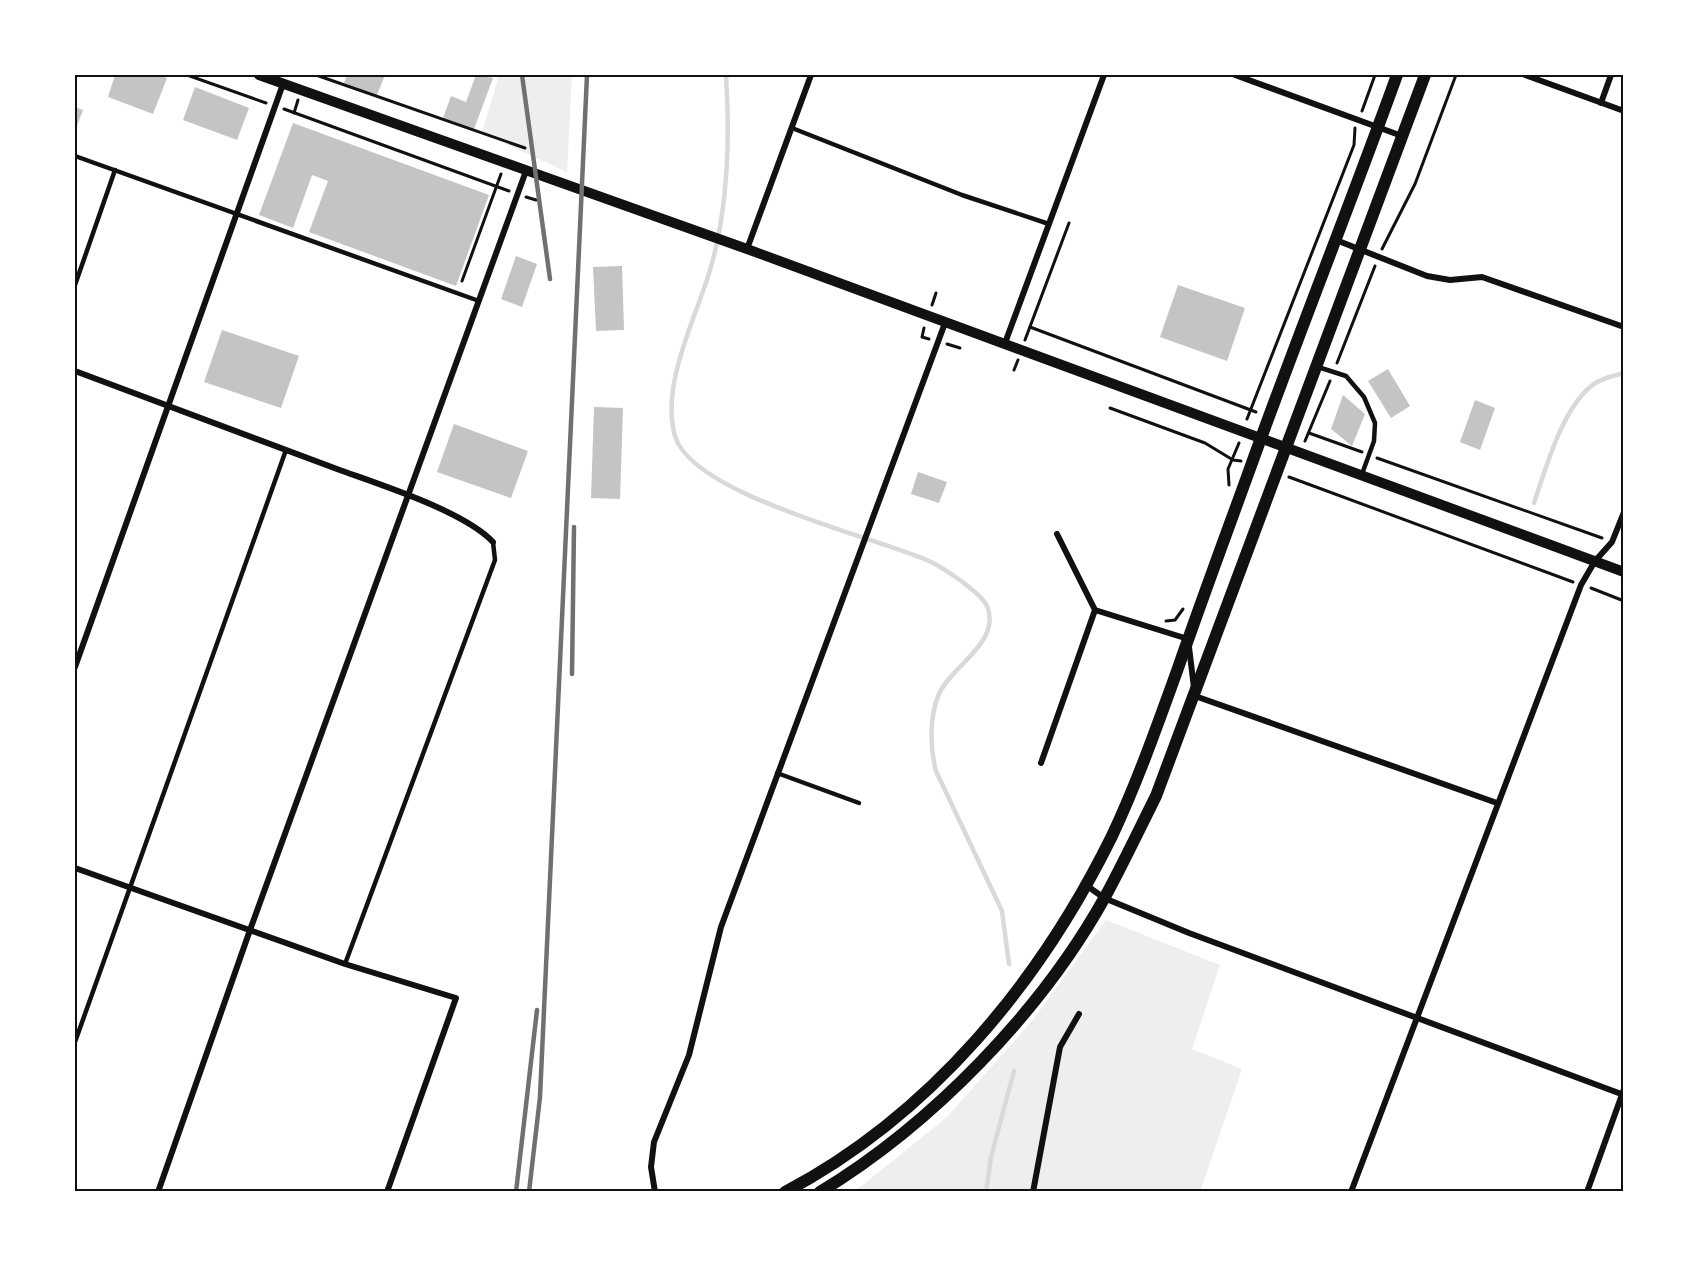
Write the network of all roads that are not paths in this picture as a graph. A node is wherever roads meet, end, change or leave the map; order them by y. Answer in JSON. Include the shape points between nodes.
{"nodes":[{"id":1,"x":259,"y":75,"type":"edge"},
{"id":2,"x":811,"y":75,"type":"edge"},
{"id":3,"x":1104,"y":75,"type":"edge"},
{"id":4,"x":1235,"y":75,"type":"edge"},
{"id":5,"x":1397,"y":75,"type":"edge"},
{"id":6,"x":1425,"y":75,"type":"edge"},
{"id":7,"x":1525,"y":75,"type":"edge"},
{"id":8,"x":1611,"y":75,"type":"edge"},
{"id":9,"x":1246,"y":77,"type":"edge"},
{"id":10,"x":1534,"y":77,"type":"edge"},
{"id":11,"x":285,"y":79,"type":"edge"},
{"id":12,"x":1600,"y":103,"type":"junction"},
{"id":13,"x":1624,"y":111,"type":"edge"},
{"id":14,"x":1378,"y":127,"type":"junction"},
{"id":15,"x":792,"y":128,"type":"junction"},
{"id":16,"x":1402,"y":136,"type":"junction"},
{"id":17,"x":75,"y":156,"type":"edge"},
{"id":18,"x":115,"y":170,"type":"junction"},
{"id":19,"x":526,"y":171,"type":"junction"},
{"id":20,"x":238,"y":214,"type":"junction"},
{"id":21,"x":1049,"y":224,"type":"junction"},
{"id":22,"x":1336,"y":240,"type":"junction"},
{"id":23,"x":743,"y":248,"type":"junction"},
{"id":24,"x":1359,"y":250,"type":"junction"},
{"id":25,"x":75,"y":285,"type":"edge"},
{"id":26,"x":479,"y":301,"type":"junction"},
{"id":27,"x":945,"y":323,"type":"junction"},
{"id":28,"x":1624,"y":327,"type":"edge"},
{"id":29,"x":1005,"y":343,"type":"junction"},
{"id":30,"x":1316,"y":366,"type":"junction"},
{"id":31,"x":75,"y":371,"type":"edge"},
{"id":32,"x":170,"y":406,"type":"junction"},
{"id":33,"x":1262,"y":438,"type":"junction"},
{"id":34,"x":1286,"y":447,"type":"junction"},
{"id":35,"x":286,"y":450,"type":"junction"},
{"id":36,"x":1362,"y":475,"type":"junction"},
{"id":37,"x":408,"y":495,"type":"junction"},
{"id":38,"x":1624,"y":512,"type":"edge"},
{"id":39,"x":1057,"y":534,"type":"dead end"},
{"id":40,"x":493,"y":542,"type":"joint"},
{"id":41,"x":1595,"y":561,"type":"junction"},
{"id":42,"x":1624,"y":572,"type":"edge"},
{"id":43,"x":1095,"y":610,"type":"junction"},
{"id":44,"x":1188,"y":639,"type":"junction"},
{"id":45,"x":75,"y":667,"type":"edge"},
{"id":46,"x":1195,"y":696,"type":"junction"},
{"id":47,"x":1041,"y":763,"type":"dead end"},
{"id":48,"x":777,"y":773,"type":"junction"},
{"id":49,"x":859,"y":803,"type":"dead end"},
{"id":50,"x":1497,"y":803,"type":"junction"},
{"id":51,"x":75,"y":868,"type":"edge"},
{"id":52,"x":1085,"y":884,"type":"junction"},
{"id":53,"x":130,"y":888,"type":"junction"},
{"id":54,"x":1104,"y":898,"type":"junction"},
{"id":55,"x":250,"y":930,"type":"junction"},
{"id":56,"x":345,"y":964,"type":"junction"},
{"id":57,"x":1079,"y":1014,"type":"dead end"},
{"id":58,"x":1416,"y":1019,"type":"junction"},
{"id":59,"x":75,"y":1042,"type":"edge"},
{"id":60,"x":1623,"y":1092,"type":"edge"},
{"id":61,"x":818,"y":1175,"type":"junction"},
{"id":62,"x":823,"y":1191,"type":"edge"},
{"id":63,"x":158,"y":1192,"type":"edge"},
{"id":64,"x":387,"y":1192,"type":"edge"},
{"id":65,"x":655,"y":1192,"type":"edge"},
{"id":66,"x":785,"y":1192,"type":"edge"},
{"id":67,"x":1033,"y":1192,"type":"edge"},
{"id":68,"x":1351,"y":1192,"type":"edge"},
{"id":69,"x":1587,"y":1192,"type":"edge"}],
"edges":[{"from":1,"to":11,"type":"street"},
{"from":2,"to":15,"type":"street"},
{"from":3,"to":21,"type":"street"},
{"from":4,"to":9,"type":"street"},
{"from":5,"to":14,"type":"main road"},
{"from":6,"to":16,"type":"main road"},
{"from":7,"to":10,"type":"street"},
{"from":8,"to":12,"type":"street"},
{"from":9,"to":14,"type":"street"},
{"from":10,"to":12,"type":"street"},
{"from":11,"to":19,"type":"street"},
{"from":11,"to":20,"type":"street"},
{"from":12,"to":13,"type":"street"},
{"from":14,"to":16,"type":"street"},
{"from":14,"to":22,"type":"main road"},
{"from":15,"to":21,"type":"lane","via":[[962,195]]},
{"from":15,"to":23,"type":"street"},
{"from":16,"to":24,"type":"main road"},
{"from":17,"to":18,"type":"lane"},
{"from":18,"to":20,"type":"lane"},
{"from":18,"to":25,"type":"lane"},
{"from":19,"to":23,"type":"street"},
{"from":19,"to":26,"type":"street"},
{"from":20,"to":26,"type":"lane"},
{"from":20,"to":32,"type":"street"},
{"from":21,"to":29,"type":"street"},
{"from":22,"to":24,"type":"street"},
{"from":22,"to":33,"type":"main road"},
{"from":23,"to":27,"type":"street"},
{"from":24,"to":28,"type":"street","via":[[1427,276],[1450,280],[1482,277]]},
{"from":24,"to":30,"type":"main road"},
{"from":26,"to":37,"type":"street"},
{"from":27,"to":29,"type":"street"},
{"from":27,"to":48,"type":"street"},
{"from":29,"to":33,"type":"street"},
{"from":30,"to":34,"type":"main road"},
{"from":30,"to":36,"type":"lane","via":[[1346,376],[1364,397],[1375,423],[1374,441]]},
{"from":31,"to":32,"type":"street"},
{"from":32,"to":35,"type":"street"},
{"from":32,"to":45,"type":"street"},
{"from":33,"to":34,"type":"street"},
{"from":33,"to":44,"type":"main road"},
{"from":34,"to":36,"type":"street"},
{"from":34,"to":46,"type":"main road"},
{"from":35,"to":37,"type":"street"},
{"from":35,"to":53,"type":"lane"},
{"from":36,"to":41,"type":"street"},
{"from":37,"to":40,"type":"street","via":[[484,532]]},
{"from":37,"to":55,"type":"street"},
{"from":38,"to":41,"type":"street","via":[[1612,542]]},
{"from":39,"to":43,"type":"street"},
{"from":40,"to":56,"type":"lane","via":[[495,560]]},
{"from":41,"to":42,"type":"street"},
{"from":41,"to":50,"type":"street","via":[[1581,585]]},
{"from":43,"to":44,"type":"street"},
{"from":43,"to":47,"type":"street"},
{"from":44,"to":46,"type":"street"},
{"from":44,"to":52,"type":"main road","via":[[1116,825]]},
{"from":46,"to":50,"type":"street"},
{"from":46,"to":54,"type":"main road","via":[[1156,796]]},
{"from":48,"to":49,"type":"lane"},
{"from":48,"to":65,"type":"street","via":[[718,938],[689,1055],[654,1142],[651,1167]]},
{"from":50,"to":58,"type":"street"},
{"from":51,"to":53,"type":"street"},
{"from":52,"to":54,"type":"street"},
{"from":52,"to":61,"type":"main road","via":[[1011,1001],[951,1068],[876,1135]]},
{"from":53,"to":55,"type":"street"},
{"from":53,"to":59,"type":"lane"},
{"from":54,"to":58,"type":"street"},
{"from":54,"to":62,"type":"main road","via":[[1068,954],[997,1047],[925,1115],[855,1171]]},
{"from":55,"to":56,"type":"street"},
{"from":55,"to":63,"type":"street"},
{"from":56,"to":64,"type":"street","via":[[456,998]]},
{"from":57,"to":67,"type":"street","via":[[1060,1047]]},
{"from":58,"to":60,"type":"street"},
{"from":58,"to":68,"type":"street"},
{"from":60,"to":69,"type":"street"},
{"from":61,"to":62,"type":"street"},
{"from":61,"to":66,"type":"main road"}]}
